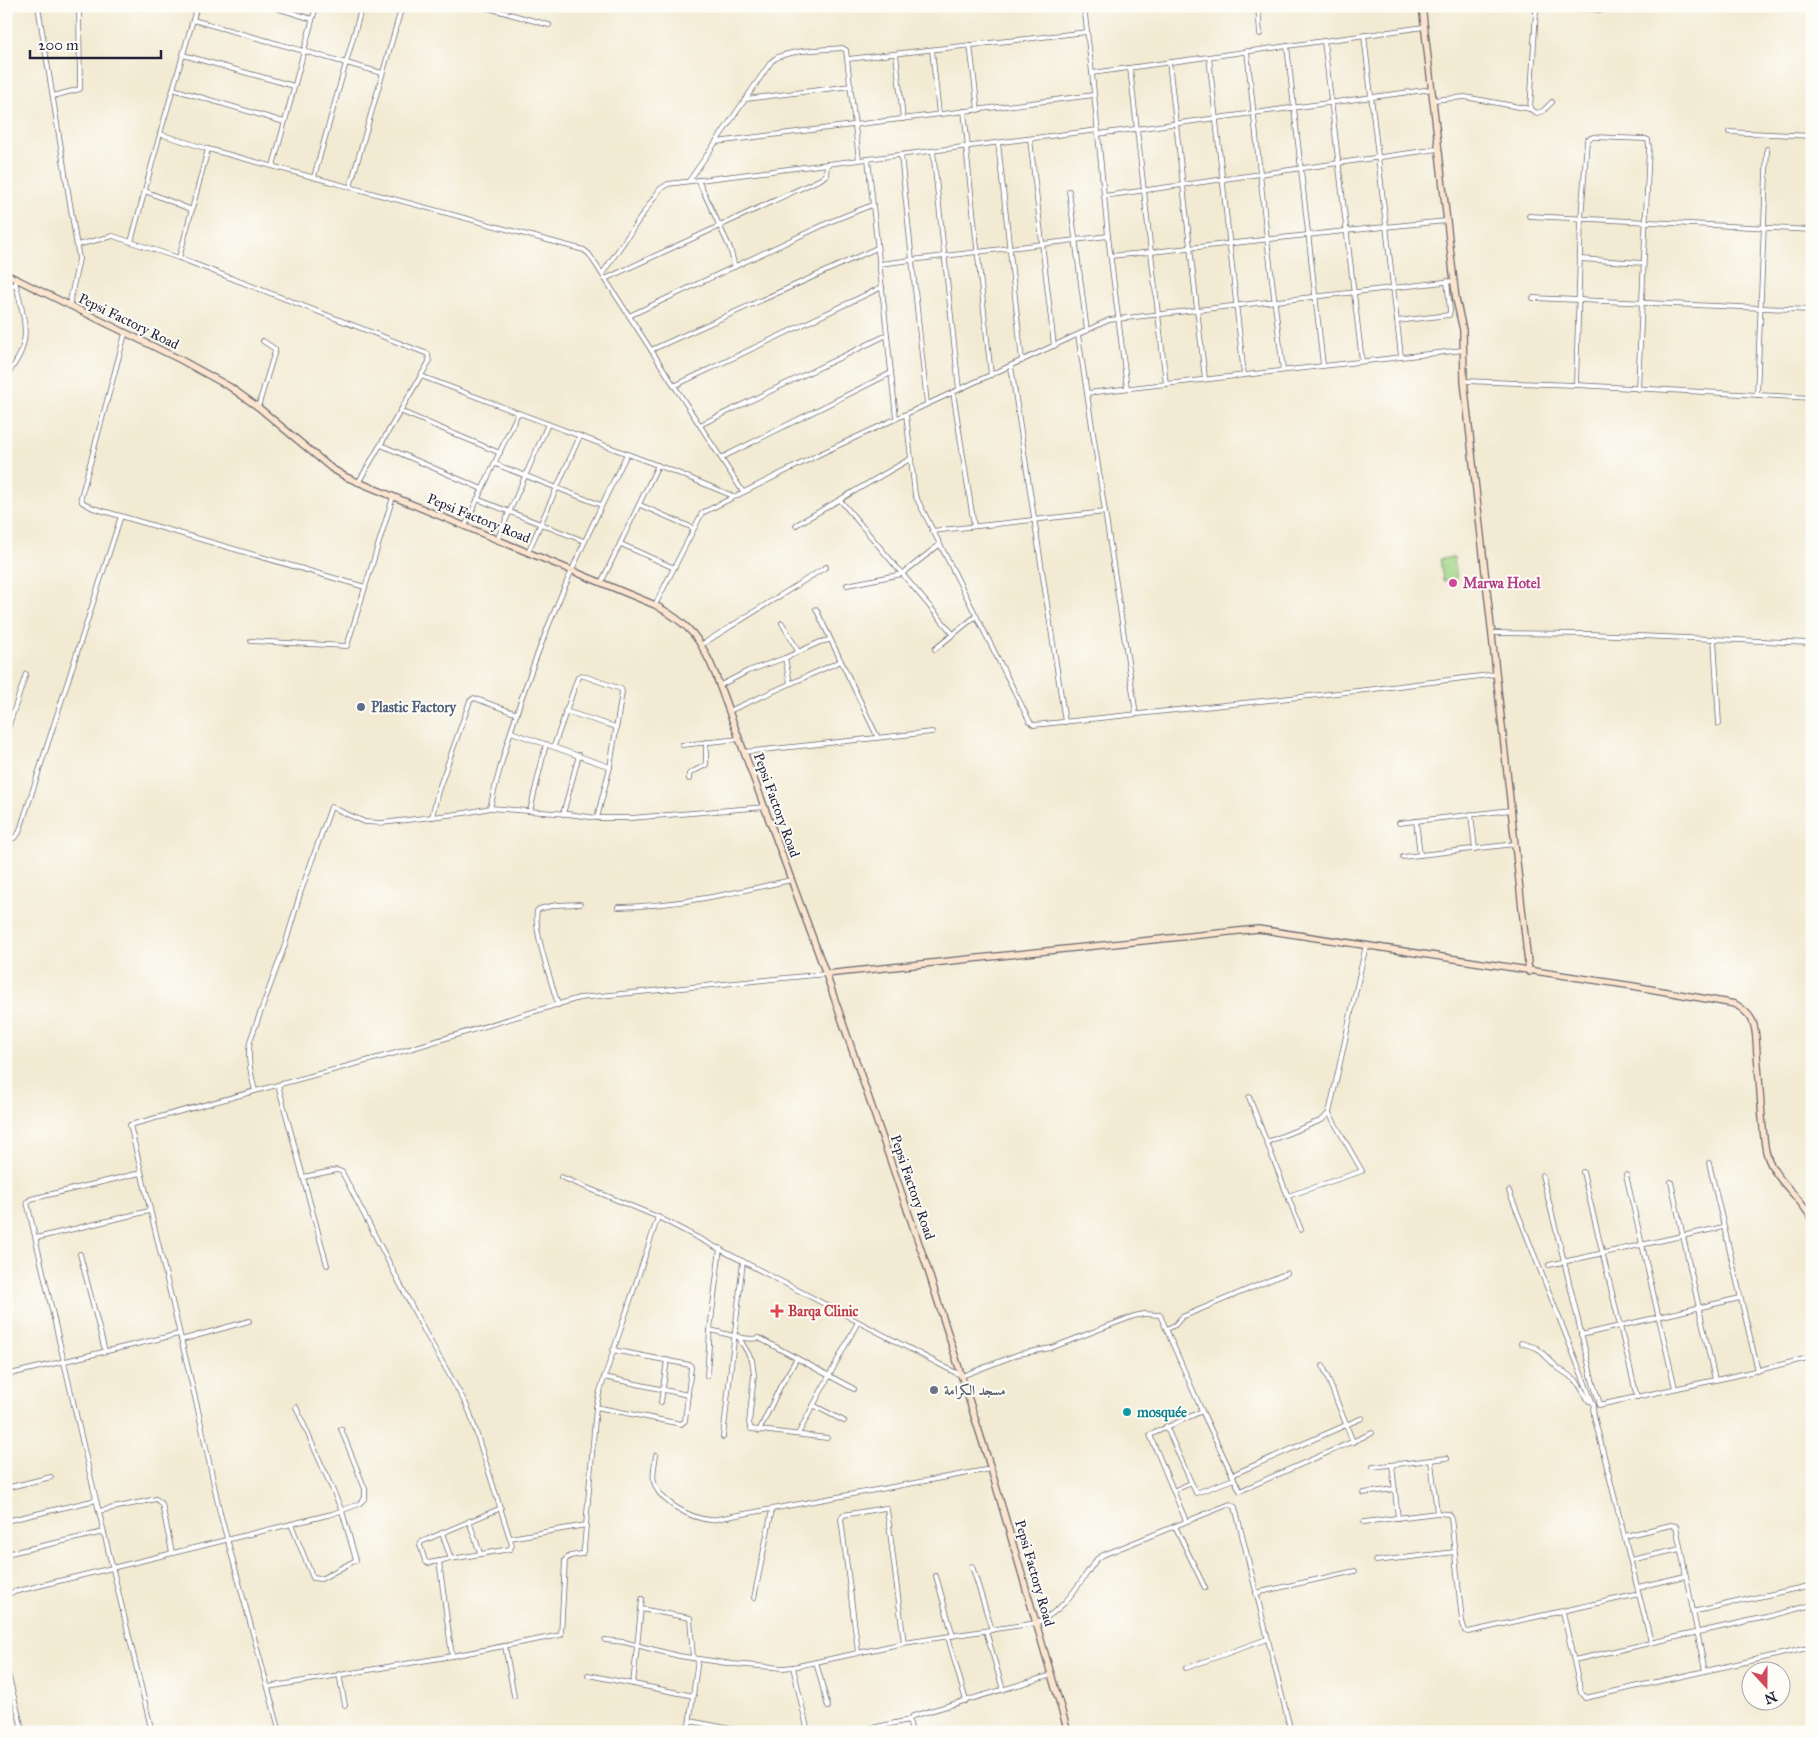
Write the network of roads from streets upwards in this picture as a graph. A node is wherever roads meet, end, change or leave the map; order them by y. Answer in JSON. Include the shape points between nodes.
{"nodes":[{"id":1,"x":38,"y":6,"type":"edge"},
{"id":2,"x":79,"y":6,"type":"edge"},
{"id":3,"x":196,"y":6,"type":"edge"},
{"id":4,"x":270,"y":6,"type":"edge"},
{"id":5,"x":316,"y":6,"type":"edge"},
{"id":6,"x":362,"y":6,"type":"edge"},
{"id":7,"x":402,"y":6,"type":"edge"},
{"id":8,"x":481,"y":6,"type":"edge"},
{"id":9,"x":1084,"y":6,"type":"edge"},
{"id":10,"x":1258,"y":6,"type":"edge"},
{"id":11,"x":1422,"y":6,"type":"edge"},
{"id":12,"x":1601,"y":10,"type":"dead end"},
{"id":13,"x":312,"y":19,"type":"junction"},
{"id":14,"x":193,"y":20,"type":"junction"},
{"id":15,"x":549,"y":25,"type":"dead end"},
{"id":16,"x":1424,"y":27,"type":"junction"},
{"id":17,"x":1087,"y":32,"type":"junction"},
{"id":18,"x":1260,"y":34,"type":"dead end"},
{"id":19,"x":1364,"y":35,"type":"junction"},
{"id":20,"x":1324,"y":41,"type":"junction"},
{"id":21,"x":970,"y":45,"type":"junction"},
{"id":22,"x":1287,"y":46,"type":"junction"},
{"id":23,"x":932,"y":50,"type":"junction"},
{"id":24,"x":1247,"y":51,"type":"junction"},
{"id":25,"x":304,"y":52,"type":"junction"},
{"id":26,"x":896,"y":54,"type":"junction"},
{"id":27,"x":183,"y":55,"type":"junction"},
{"id":28,"x":1208,"y":57,"type":"junction"},
{"id":29,"x":848,"y":59,"type":"junction"},
{"id":30,"x":1170,"y":62,"type":"junction"},
{"id":31,"x":345,"y":64,"type":"junction"},
{"id":32,"x":1130,"y":68,"type":"junction"},
{"id":33,"x":382,"y":73,"type":"junction"},
{"id":34,"x":1092,"y":73,"type":"junction"},
{"id":35,"x":294,"y":86,"type":"junction"},
{"id":36,"x":850,"y":86,"type":"junction"},
{"id":37,"x":173,"y":89,"type":"junction"},
{"id":38,"x":1432,"y":89,"type":"junction"},
{"id":39,"x":1094,"y":95,"type":"junction"},
{"id":40,"x":53,"y":96,"type":"junction"},
{"id":41,"x":1372,"y":97,"type":"junction"},
{"id":42,"x":746,"y":99,"type":"junction"},
{"id":43,"x":1433,"y":100,"type":"junction"},
{"id":44,"x":1332,"y":102,"type":"junction"},
{"id":45,"x":1552,"y":102,"type":"dead end"},
{"id":46,"x":1294,"y":108,"type":"junction"},
{"id":47,"x":1530,"y":109,"type":"junction"},
{"id":48,"x":978,"y":110,"type":"junction"},
{"id":49,"x":964,"y":111,"type":"junction"},
{"id":50,"x":1254,"y":113,"type":"junction"},
{"id":51,"x":939,"y":114,"type":"junction"},
{"id":52,"x":1215,"y":118,"type":"junction"},
{"id":53,"x":903,"y":119,"type":"junction"},
{"id":54,"x":284,"y":122,"type":"junction"},
{"id":55,"x":1176,"y":123,"type":"junction"},
{"id":56,"x":854,"y":124,"type":"junction"},
{"id":57,"x":1137,"y":129,"type":"junction"},
{"id":58,"x":1098,"y":132,"type":"junction"},
{"id":59,"x":1729,"y":132,"type":"dead end"},
{"id":60,"x":160,"y":134,"type":"junction"},
{"id":61,"x":1812,"y":136,"type":"edge"},
{"id":62,"x":1030,"y":139,"type":"junction"},
{"id":63,"x":716,"y":142,"type":"junction"},
{"id":64,"x":998,"y":143,"type":"junction"},
{"id":65,"x":967,"y":147,"type":"junction"},
{"id":66,"x":208,"y":148,"type":"junction"},
{"id":67,"x":1438,"y":149,"type":"junction"},
{"id":68,"x":1767,"y":149,"type":"dead end"},
{"id":69,"x":933,"y":152,"type":"junction"},
{"id":70,"x":901,"y":155,"type":"junction"},
{"id":71,"x":1379,"y":157,"type":"junction"},
{"id":72,"x":868,"y":159,"type":"junction"},
{"id":73,"x":858,"y":160,"type":"junction"},
{"id":74,"x":1339,"y":163,"type":"junction"},
{"id":75,"x":827,"y":164,"type":"junction"},
{"id":76,"x":273,"y":166,"type":"junction"},
{"id":77,"x":1301,"y":168,"type":"junction"},
{"id":78,"x":1261,"y":174,"type":"junction"},
{"id":79,"x":314,"y":177,"type":"junction"},
{"id":80,"x":1222,"y":179,"type":"junction"},
{"id":81,"x":698,"y":180,"type":"junction"},
{"id":82,"x":689,"y":181,"type":"junction"},
{"id":83,"x":1183,"y":185,"type":"junction"},
{"id":84,"x":350,"y":187,"type":"junction"},
{"id":85,"x":1144,"y":190,"type":"junction"},
{"id":86,"x":145,"y":191,"type":"junction"},
{"id":87,"x":1069,"y":191,"type":"dead end"},
{"id":88,"x":1104,"y":196,"type":"junction"},
{"id":89,"x":872,"y":205,"type":"junction"},
{"id":90,"x":192,"y":210,"type":"junction"},
{"id":91,"x":1529,"y":216,"type":"dead end"},
{"id":92,"x":1581,"y":219,"type":"junction"},
{"id":93,"x":1447,"y":220,"type":"junction"},
{"id":94,"x":1645,"y":222,"type":"junction"},
{"id":95,"x":720,"y":226,"type":"junction"},
{"id":96,"x":1386,"y":226,"type":"junction"},
{"id":97,"x":1764,"y":226,"type":"junction"},
{"id":98,"x":1346,"y":230,"type":"junction"},
{"id":99,"x":1812,"y":230,"type":"edge"},
{"id":100,"x":1308,"y":234,"type":"junction"},
{"id":101,"x":1108,"y":236,"type":"junction"},
{"id":102,"x":1267,"y":239,"type":"junction"},
{"id":103,"x":1075,"y":240,"type":"junction"},
{"id":104,"x":131,"y":242,"type":"junction"},
{"id":105,"x":1042,"y":244,"type":"junction"},
{"id":106,"x":1229,"y":244,"type":"junction"},
{"id":107,"x":78,"y":245,"type":"junction"},
{"id":108,"x":877,"y":248,"type":"junction"},
{"id":109,"x":1009,"y":248,"type":"junction"},
{"id":110,"x":1190,"y":248,"type":"junction"},
{"id":111,"x":977,"y":252,"type":"junction"},
{"id":112,"x":1151,"y":252,"type":"junction"},
{"id":113,"x":944,"y":255,"type":"junction"},
{"id":114,"x":1111,"y":256,"type":"junction"},
{"id":115,"x":179,"y":258,"type":"junction"},
{"id":116,"x":1580,"y":259,"type":"junction"},
{"id":117,"x":912,"y":260,"type":"junction"},
{"id":118,"x":1644,"y":263,"type":"junction"},
{"id":119,"x":879,"y":264,"type":"junction"},
{"id":120,"x":735,"y":267,"type":"junction"},
{"id":121,"x":6,"y":274,"type":"edge"},
{"id":122,"x":602,"y":274,"type":"junction"},
{"id":123,"x":605,"y":279,"type":"junction"},
{"id":124,"x":1450,"y":281,"type":"junction"},
{"id":125,"x":16,"y":282,"type":"junction"},
{"id":126,"x":6,"y":284,"type":"edge"},
{"id":127,"x":882,"y":287,"type":"junction"},
{"id":128,"x":1394,"y":287,"type":"junction"},
{"id":129,"x":1354,"y":292,"type":"junction"},
{"id":130,"x":1315,"y":296,"type":"junction"},
{"id":131,"x":1533,"y":298,"type":"dead end"},
{"id":132,"x":1275,"y":300,"type":"junction"},
{"id":133,"x":1578,"y":300,"type":"junction"},
{"id":134,"x":1641,"y":303,"type":"junction"},
{"id":135,"x":1236,"y":305,"type":"junction"},
{"id":136,"x":69,"y":306,"type":"junction"},
{"id":137,"x":1760,"y":308,"type":"junction"},
{"id":138,"x":1198,"y":309,"type":"junction"},
{"id":139,"x":1812,"y":310,"type":"edge"},
{"id":140,"x":1158,"y":314,"type":"junction"},
{"id":141,"x":629,"y":316,"type":"junction"},
{"id":142,"x":1119,"y":318,"type":"junction"},
{"id":143,"x":1397,"y":321,"type":"junction"},
{"id":144,"x":1087,"y":332,"type":"junction"},
{"id":145,"x":125,"y":334,"type":"junction"},
{"id":146,"x":887,"y":335,"type":"junction"},
{"id":147,"x":1078,"y":335,"type":"junction"},
{"id":148,"x":264,"y":341,"type":"dead end"},
{"id":149,"x":1054,"y":346,"type":"junction"},
{"id":150,"x":651,"y":350,"type":"junction"},
{"id":151,"x":1464,"y":350,"type":"junction"},
{"id":152,"x":1401,"y":356,"type":"junction"},
{"id":153,"x":1022,"y":361,"type":"junction"},
{"id":154,"x":1362,"y":361,"type":"junction"},
{"id":155,"x":1323,"y":365,"type":"junction"},
{"id":156,"x":1011,"y":366,"type":"junction"},
{"id":157,"x":1284,"y":370,"type":"junction"},
{"id":158,"x":891,"y":373,"type":"junction"},
{"id":159,"x":991,"y":375,"type":"junction"},
{"id":160,"x":1244,"y":375,"type":"junction"},
{"id":161,"x":6,"y":376,"type":"edge"},
{"id":162,"x":421,"y":376,"type":"junction"},
{"id":163,"x":1205,"y":379,"type":"junction"},
{"id":164,"x":1464,"y":381,"type":"junction"},
{"id":165,"x":1166,"y":384,"type":"junction"},
{"id":166,"x":1576,"y":385,"type":"junction"},
{"id":167,"x":674,"y":386,"type":"junction"},
{"id":168,"x":1127,"y":388,"type":"junction"},
{"id":169,"x":958,"y":389,"type":"junction"},
{"id":170,"x":1638,"y":389,"type":"junction"},
{"id":171,"x":954,"y":392,"type":"junction"},
{"id":172,"x":1087,"y":393,"type":"junction"},
{"id":173,"x":1757,"y":395,"type":"junction"},
{"id":174,"x":1812,"y":398,"type":"edge"},
{"id":175,"x":927,"y":404,"type":"junction"},
{"id":176,"x":258,"y":407,"type":"junction"},
{"id":177,"x":400,"y":411,"type":"junction"},
{"id":178,"x":518,"y":413,"type":"junction"},
{"id":179,"x":906,"y":414,"type":"junction"},
{"id":180,"x":896,"y":418,"type":"junction"},
{"id":181,"x":548,"y":424,"type":"junction"},
{"id":182,"x":700,"y":425,"type":"junction"},
{"id":183,"x":580,"y":436,"type":"junction"},
{"id":184,"x":381,"y":444,"type":"junction"},
{"id":185,"x":500,"y":453,"type":"junction"},
{"id":186,"x":627,"y":454,"type":"junction"},
{"id":187,"x":721,"y":458,"type":"junction"},
{"id":188,"x":910,"y":460,"type":"junction"},
{"id":189,"x":495,"y":464,"type":"junction"},
{"id":190,"x":658,"y":465,"type":"junction"},
{"id":191,"x":526,"y":476,"type":"junction"},
{"id":192,"x":358,"y":483,"type":"junction"},
{"id":193,"x":556,"y":487,"type":"junction"},
{"id":194,"x":482,"y":489,"type":"junction"},
{"id":195,"x":742,"y":492,"type":"junction"},
{"id":196,"x":734,"y":496,"type":"junction"},
{"id":197,"x":393,"y":497,"type":"junction"},
{"id":198,"x":478,"y":499,"type":"junction"},
{"id":199,"x":840,"y":500,"type":"junction"},
{"id":200,"x":601,"y":504,"type":"junction"},
{"id":201,"x":640,"y":505,"type":"junction"},
{"id":202,"x":509,"y":511,"type":"junction"},
{"id":203,"x":1105,"y":512,"type":"junction"},
{"id":204,"x":121,"y":516,"type":"junction"},
{"id":205,"x":1035,"y":520,"type":"junction"},
{"id":206,"x":540,"y":523,"type":"junction"},
{"id":207,"x":796,"y":525,"type":"dead end"},
{"id":208,"x":465,"y":526,"type":"junction"},
{"id":209,"x":974,"y":526,"type":"junction"},
{"id":210,"x":693,"y":528,"type":"junction"},
{"id":211,"x":932,"y":531,"type":"junction"},
{"id":212,"x":497,"y":540,"type":"junction"},
{"id":213,"x":584,"y":541,"type":"junction"},
{"id":214,"x":621,"y":544,"type":"junction"},
{"id":215,"x":940,"y":545,"type":"junction"},
{"id":216,"x":528,"y":552,"type":"junction"},
{"id":217,"x":826,"y":567,"type":"dead end"},
{"id":218,"x":674,"y":568,"type":"junction"},
{"id":219,"x":572,"y":570,"type":"junction"},
{"id":220,"x":902,"y":574,"type":"junction"},
{"id":221,"x":601,"y":583,"type":"junction"},
{"id":222,"x":847,"y":585,"type":"dead end"},
{"id":223,"x":365,"y":587,"type":"junction"},
{"id":224,"x":655,"y":605,"type":"junction"},
{"id":225,"x":816,"y":609,"type":"dead end"},
{"id":226,"x":976,"y":616,"type":"junction"},
{"id":227,"x":782,"y":623,"type":"dead end"},
{"id":228,"x":1493,"y":633,"type":"junction"},
{"id":229,"x":953,"y":634,"type":"junction"},
{"id":230,"x":1714,"y":638,"type":"junction"},
{"id":231,"x":829,"y":640,"type":"junction"},
{"id":232,"x":251,"y":641,"type":"dead end"},
{"id":233,"x":1812,"y":643,"type":"edge"},
{"id":234,"x":702,"y":644,"type":"junction"},
{"id":235,"x":935,"y":649,"type":"dead end"},
{"id":236,"x":798,"y":652,"type":"junction"},
{"id":237,"x":785,"y":658,"type":"junction"},
{"id":238,"x":841,"y":661,"type":"junction"},
{"id":239,"x":26,"y":674,"type":"dead end"},
{"id":240,"x":1497,"y":674,"type":"junction"},
{"id":241,"x":790,"y":684,"type":"junction"},
{"id":242,"x":719,"y":686,"type":"junction"},
{"id":243,"x":566,"y":711,"type":"junction"},
{"id":244,"x":729,"y":712,"type":"junction"},
{"id":245,"x":517,"y":714,"type":"junction"},
{"id":246,"x":1136,"y":714,"type":"junction"},
{"id":247,"x":1065,"y":722,"type":"junction"},
{"id":248,"x":1719,"y":724,"type":"dead end"},
{"id":249,"x":616,"y":727,"type":"junction"},
{"id":250,"x":511,"y":732,"type":"junction"},
{"id":251,"x":932,"y":732,"type":"dead end"},
{"id":252,"x":6,"y":734,"type":"edge"},
{"id":253,"x":877,"y":736,"type":"junction"},
{"id":254,"x":739,"y":739,"type":"junction"},
{"id":255,"x":706,"y":742,"type":"junction"},
{"id":256,"x":546,"y":744,"type":"junction"},
{"id":257,"x":682,"y":745,"type":"dead end"},
{"id":258,"x":554,"y":746,"type":"junction"},
{"id":259,"x":744,"y":752,"type":"junction"},
{"id":260,"x":579,"y":755,"type":"junction"},
{"id":261,"x":610,"y":767,"type":"junction"},
{"id":262,"x":689,"y":779,"type":"dead end"},
{"id":263,"x":765,"y":807,"type":"junction"},
{"id":264,"x":490,"y":808,"type":"junction"},
{"id":265,"x":1512,"y":810,"type":"junction"},
{"id":266,"x":530,"y":811,"type":"junction"},
{"id":267,"x":563,"y":814,"type":"junction"},
{"id":268,"x":1471,"y":814,"type":"junction"},
{"id":269,"x":432,"y":817,"type":"junction"},
{"id":270,"x":597,"y":818,"type":"junction"},
{"id":271,"x":1416,"y":821,"type":"junction"},
{"id":272,"x":1399,"y":823,"type":"dead end"},
{"id":273,"x":6,"y":836,"type":"edge"},
{"id":274,"x":1515,"y":844,"type":"junction"},
{"id":275,"x":1475,"y":849,"type":"junction"},
{"id":276,"x":1420,"y":855,"type":"junction"},
{"id":277,"x":1402,"y":857,"type":"dead end"},
{"id":278,"x":791,"y":880,"type":"junction"},
{"id":279,"x":580,"y":904,"type":"dead end"},
{"id":280,"x":618,"y":907,"type":"dead end"},
{"id":281,"x":1366,"y":945,"type":"junction"},
{"id":282,"x":1529,"y":972,"type":"junction"},
{"id":283,"x":826,"y":974,"type":"junction"},
{"id":284,"x":558,"y":1004,"type":"junction"},
{"id":285,"x":278,"y":1085,"type":"junction"},
{"id":286,"x":255,"y":1092,"type":"junction"},
{"id":287,"x":1250,"y":1097,"type":"dead end"},
{"id":288,"x":1330,"y":1113,"type":"junction"},
{"id":289,"x":1267,"y":1142,"type":"junction"},
{"id":290,"x":1709,"y":1163,"type":"dead end"},
{"id":291,"x":1583,"y":1172,"type":"dead end"},
{"id":292,"x":140,"y":1173,"type":"junction"},
{"id":293,"x":1542,"y":1175,"type":"dead end"},
{"id":294,"x":1626,"y":1175,"type":"dead end"},
{"id":295,"x":303,"y":1177,"type":"junction"},
{"id":296,"x":561,"y":1177,"type":"dead end"},
{"id":297,"x":1671,"y":1182,"type":"dead end"},
{"id":298,"x":1509,"y":1191,"type":"dead end"},
{"id":299,"x":1288,"y":1196,"type":"junction"},
{"id":300,"x":150,"y":1211,"type":"junction"},
{"id":301,"x":658,"y":1216,"type":"junction"},
{"id":302,"x":1812,"y":1220,"type":"edge"},
{"id":303,"x":1723,"y":1227,"type":"junction"},
{"id":304,"x":1301,"y":1230,"type":"dead end"},
{"id":305,"x":1682,"y":1235,"type":"junction"},
{"id":306,"x":36,"y":1238,"type":"junction"},
{"id":307,"x":1642,"y":1243,"type":"junction"},
{"id":308,"x":720,"y":1248,"type":"junction"},
{"id":309,"x":1603,"y":1252,"type":"junction"},
{"id":310,"x":80,"y":1254,"type":"dead end"},
{"id":311,"x":743,"y":1261,"type":"junction"},
{"id":312,"x":1564,"y":1261,"type":"junction"},
{"id":313,"x":327,"y":1265,"type":"dead end"},
{"id":314,"x":1548,"y":1265,"type":"dead end"},
{"id":315,"x":1287,"y":1273,"type":"dead end"},
{"id":316,"x":1740,"y":1298,"type":"junction"},
{"id":317,"x":1698,"y":1307,"type":"junction"},
{"id":318,"x":1660,"y":1316,"type":"junction"},
{"id":319,"x":249,"y":1321,"type":"dead end"},
{"id":320,"x":858,"y":1322,"type":"junction"},
{"id":321,"x":1619,"y":1326,"type":"junction"},
{"id":322,"x":1167,"y":1329,"type":"junction"},
{"id":323,"x":710,"y":1330,"type":"junction"},
{"id":324,"x":179,"y":1334,"type":"junction"},
{"id":325,"x":1582,"y":1335,"type":"junction"},
{"id":326,"x":736,"y":1336,"type":"junction"},
{"id":327,"x":181,"y":1340,"type":"junction"},
{"id":328,"x":1521,"y":1343,"type":"dead end"},
{"id":329,"x":613,"y":1350,"type":"junction"},
{"id":330,"x":105,"y":1351,"type":"junction"},
{"id":331,"x":1812,"y":1357,"type":"edge"},
{"id":332,"x":797,"y":1358,"type":"junction"},
{"id":333,"x":667,"y":1360,"type":"junction"},
{"id":334,"x":64,"y":1361,"type":"junction"},
{"id":335,"x":1323,"y":1366,"type":"dead end"},
{"id":336,"x":1758,"y":1371,"type":"junction"},
{"id":337,"x":828,"y":1374,"type":"junction"},
{"id":338,"x":6,"y":1375,"type":"edge"},
{"id":339,"x":707,"y":1376,"type":"dead end"},
{"id":340,"x":962,"y":1376,"type":"junction"},
{"id":341,"x":604,"y":1377,"type":"junction"},
{"id":342,"x":1584,"y":1379,"type":"junction"},
{"id":343,"x":1715,"y":1380,"type":"junction"},
{"id":344,"x":1578,"y":1382,"type":"junction"},
{"id":345,"x":1675,"y":1388,"type":"junction"},
{"id":346,"x":854,"y":1389,"type":"dead end"},
{"id":347,"x":663,"y":1390,"type":"junction"},
{"id":348,"x":688,"y":1395,"type":"junction"},
{"id":349,"x":1637,"y":1397,"type":"junction"},
{"id":350,"x":1592,"y":1401,"type":"junction"},
{"id":351,"x":661,"y":1402,"type":"dead end"},
{"id":352,"x":1600,"y":1404,"type":"junction"},
{"id":353,"x":813,"y":1405,"type":"junction"},
{"id":354,"x":296,"y":1406,"type":"dead end"},
{"id":355,"x":1594,"y":1406,"type":"junction"},
{"id":356,"x":596,"y":1407,"type":"junction"},
{"id":357,"x":1202,"y":1411,"type":"junction"},
{"id":358,"x":1362,"y":1418,"type":"dead end"},
{"id":359,"x":844,"y":1421,"type":"dead end"},
{"id":360,"x":1346,"y":1425,"type":"junction"},
{"id":361,"x":1166,"y":1426,"type":"junction"},
{"id":362,"x":342,"y":1429,"type":"dead end"},
{"id":363,"x":759,"y":1431,"type":"junction"},
{"id":364,"x":1372,"y":1433,"type":"dead end"},
{"id":365,"x":798,"y":1434,"type":"junction"},
{"id":366,"x":723,"y":1437,"type":"dead end"},
{"id":367,"x":827,"y":1438,"type":"dead end"},
{"id":368,"x":1354,"y":1442,"type":"junction"},
{"id":369,"x":656,"y":1455,"type":"dead end"},
{"id":370,"x":1447,"y":1458,"type":"dead end"},
{"id":371,"x":1431,"y":1461,"type":"junction"},
{"id":372,"x":1392,"y":1465,"type":"junction"},
{"id":373,"x":1373,"y":1467,"type":"dead end"},
{"id":374,"x":991,"y":1469,"type":"junction"},
{"id":375,"x":51,"y":1477,"type":"dead end"},
{"id":376,"x":1233,"y":1477,"type":"junction"},
{"id":377,"x":1191,"y":1483,"type":"junction"},
{"id":378,"x":6,"y":1488,"type":"edge"},
{"id":379,"x":1395,"y":1489,"type":"junction"},
{"id":380,"x":1173,"y":1491,"type":"junction"},
{"id":381,"x":1363,"y":1493,"type":"dead end"},
{"id":382,"x":96,"y":1500,"type":"junction"},
{"id":383,"x":500,"y":1508,"type":"junction"},
{"id":384,"x":772,"y":1510,"type":"junction"},
{"id":385,"x":99,"y":1511,"type":"junction"},
{"id":386,"x":342,"y":1511,"type":"junction"},
{"id":387,"x":1437,"y":1513,"type":"junction"},
{"id":388,"x":1398,"y":1518,"type":"junction"},
{"id":389,"x":6,"y":1521,"type":"edge"},
{"id":390,"x":469,"y":1521,"type":"junction"},
{"id":391,"x":1186,"y":1521,"type":"junction"},
{"id":392,"x":1364,"y":1522,"type":"dead end"},
{"id":393,"x":291,"y":1524,"type":"junction"},
{"id":394,"x":586,"y":1525,"type":"junction"},
{"id":395,"x":1175,"y":1526,"type":"junction"},
{"id":396,"x":104,"y":1532,"type":"junction"},
{"id":397,"x":442,"y":1533,"type":"junction"},
{"id":398,"x":1625,"y":1536,"type":"junction"},
{"id":399,"x":227,"y":1538,"type":"junction"},
{"id":400,"x":510,"y":1538,"type":"junction"},
{"id":401,"x":1680,"y":1549,"type":"junction"},
{"id":402,"x":1455,"y":1552,"type":"junction"},
{"id":403,"x":172,"y":1553,"type":"junction"},
{"id":404,"x":480,"y":1553,"type":"junction"},
{"id":405,"x":6,"y":1554,"type":"edge"},
{"id":406,"x":451,"y":1558,"type":"junction"},
{"id":407,"x":1631,"y":1560,"type":"junction"},
{"id":408,"x":439,"y":1561,"type":"junction"},
{"id":409,"x":1376,"y":1561,"type":"dead end"},
{"id":410,"x":972,"y":1566,"type":"dead end"},
{"id":411,"x":112,"y":1568,"type":"junction"},
{"id":412,"x":1355,"y":1571,"type":"dead end"},
{"id":413,"x":936,"y":1576,"type":"dead end"},
{"id":414,"x":1685,"y":1576,"type":"junction"},
{"id":415,"x":1812,"y":1584,"type":"edge"},
{"id":416,"x":1638,"y":1586,"type":"junction"},
{"id":417,"x":1206,"y":1588,"type":"dead end"},
{"id":418,"x":1256,"y":1593,"type":"junction"},
{"id":419,"x":6,"y":1594,"type":"edge"},
{"id":420,"x":1639,"y":1594,"type":"junction"},
{"id":421,"x":754,"y":1598,"type":"dead end"},
{"id":422,"x":642,"y":1599,"type":"dead end"},
{"id":423,"x":1812,"y":1605,"type":"edge"},
{"id":424,"x":641,"y":1609,"type":"junction"},
{"id":425,"x":1563,"y":1612,"type":"junction"},
{"id":426,"x":1692,"y":1612,"type":"junction"},
{"id":427,"x":1036,"y":1623,"type":"junction"},
{"id":428,"x":992,"y":1630,"type":"junction"},
{"id":429,"x":986,"y":1631,"type":"junction"},
{"id":430,"x":1697,"y":1633,"type":"junction"},
{"id":431,"x":950,"y":1636,"type":"junction"},
{"id":432,"x":1267,"y":1639,"type":"junction"},
{"id":433,"x":605,"y":1640,"type":"dead end"},
{"id":434,"x":1651,"y":1642,"type":"junction"},
{"id":435,"x":904,"y":1643,"type":"junction"},
{"id":436,"x":636,"y":1645,"type":"junction"},
{"id":437,"x":506,"y":1646,"type":"junction"},
{"id":438,"x":1812,"y":1647,"type":"edge"},
{"id":439,"x":858,"y":1652,"type":"junction"},
{"id":440,"x":452,"y":1656,"type":"junction"},
{"id":441,"x":696,"y":1658,"type":"junction"},
{"id":442,"x":1574,"y":1660,"type":"junction"},
{"id":443,"x":816,"y":1662,"type":"junction"},
{"id":444,"x":6,"y":1666,"type":"edge"},
{"id":445,"x":793,"y":1667,"type":"junction"},
{"id":446,"x":1186,"y":1668,"type":"dead end"},
{"id":447,"x":1705,"y":1671,"type":"junction"},
{"id":448,"x":339,"y":1674,"type":"junction"},
{"id":449,"x":588,"y":1675,"type":"dead end"},
{"id":450,"x":1052,"y":1675,"type":"junction"},
{"id":451,"x":633,"y":1684,"type":"junction"},
{"id":452,"x":268,"y":1687,"type":"junction"},
{"id":453,"x":1003,"y":1690,"type":"junction"},
{"id":454,"x":514,"y":1696,"type":"dead end"},
{"id":455,"x":694,"y":1696,"type":"junction"},
{"id":456,"x":966,"y":1701,"type":"junction"},
{"id":457,"x":345,"y":1705,"type":"dead end"},
{"id":458,"x":828,"y":1707,"type":"dead end"},
{"id":459,"x":909,"y":1720,"type":"junction"},
{"id":460,"x":690,"y":1721,"type":"junction"},
{"id":461,"x":23,"y":1732,"type":"edge"},
{"id":462,"x":152,"y":1732,"type":"edge"},
{"id":463,"x":280,"y":1732,"type":"edge"},
{"id":464,"x":688,"y":1732,"type":"edge"},
{"id":465,"x":747,"y":1732,"type":"edge"},
{"id":466,"x":808,"y":1732,"type":"edge"},
{"id":467,"x":853,"y":1732,"type":"edge"},
{"id":468,"x":912,"y":1732,"type":"edge"},
{"id":469,"x":1068,"y":1732,"type":"edge"},
{"id":470,"x":1291,"y":1732,"type":"edge"}],
"edges":[{"from":1,"to":40,"type":"street"},
{"from":2,"to":40,"type":"street","via":[[81,87]]},
{"from":3,"to":14,"type":"street"},
{"from":4,"to":13,"type":"street"},
{"from":5,"to":13,"type":"street"},
{"from":6,"to":31,"type":"street"},
{"from":7,"to":33,"type":"street"},
{"from":8,"to":15,"type":"street"},
{"from":9,"to":17,"type":"street"},
{"from":10,"to":18,"type":"street"},
{"from":11,"to":16,"type":"street"},
{"from":12,"to":47,"type":"street","via":[[1544,6],[1536,11]]},
{"from":13,"to":25,"type":"street"},
{"from":14,"to":25,"type":"street"},
{"from":14,"to":27,"type":"street"},
{"from":16,"to":19,"type":"street"},
{"from":16,"to":38,"type":"street"},
{"from":17,"to":21,"type":"street"},
{"from":17,"to":34,"type":"street"},
{"from":19,"to":20,"type":"street"},
{"from":19,"to":41,"type":"street"},
{"from":20,"to":22,"type":"street"},
{"from":20,"to":44,"type":"street"},
{"from":21,"to":23,"type":"street"},
{"from":21,"to":48,"type":"street"},
{"from":22,"to":24,"type":"street"},
{"from":22,"to":46,"type":"street"},
{"from":23,"to":26,"type":"street"},
{"from":23,"to":51,"type":"street"},
{"from":24,"to":28,"type":"street"},
{"from":24,"to":50,"type":"street"},
{"from":25,"to":31,"type":"street"},
{"from":25,"to":35,"type":"street"},
{"from":26,"to":29,"type":"street"},
{"from":26,"to":53,"type":"street"},
{"from":27,"to":35,"type":"street"},
{"from":27,"to":37,"type":"street"},
{"from":28,"to":30,"type":"street"},
{"from":28,"to":52,"type":"street"},
{"from":29,"to":36,"type":"street"},
{"from":29,"to":42,"type":"street","via":[[846,50],[842,48],[775,57]]},
{"from":30,"to":32,"type":"street"},
{"from":30,"to":55,"type":"street"},
{"from":31,"to":33,"type":"street"},
{"from":31,"to":79,"type":"street"},
{"from":32,"to":34,"type":"street"},
{"from":32,"to":57,"type":"street"},
{"from":33,"to":84,"type":"street"},
{"from":34,"to":39,"type":"street"},
{"from":35,"to":54,"type":"street"},
{"from":36,"to":42,"type":"street"},
{"from":36,"to":56,"type":"street"},
{"from":37,"to":54,"type":"street"},
{"from":37,"to":60,"type":"street"},
{"from":38,"to":41,"type":"street"},
{"from":38,"to":43,"type":"street"},
{"from":39,"to":48,"type":"street"},
{"from":39,"to":58,"type":"street"},
{"from":40,"to":107,"type":"street"},
{"from":41,"to":44,"type":"street"},
{"from":41,"to":71,"type":"street"},
{"from":42,"to":63,"type":"street"},
{"from":43,"to":47,"type":"street","via":[[1465,97]]},
{"from":43,"to":67,"type":"street"},
{"from":44,"to":46,"type":"street"},
{"from":44,"to":74,"type":"street"},
{"from":45,"to":47,"type":"street","via":[[1540,112]]},
{"from":46,"to":50,"type":"street"},
{"from":46,"to":77,"type":"street"},
{"from":48,"to":49,"type":"street"},
{"from":49,"to":51,"type":"street"},
{"from":49,"to":65,"type":"street"},
{"from":50,"to":52,"type":"street"},
{"from":50,"to":78,"type":"street"},
{"from":51,"to":53,"type":"street"},
{"from":52,"to":55,"type":"street"},
{"from":52,"to":80,"type":"street"},
{"from":53,"to":56,"type":"street"},
{"from":54,"to":76,"type":"street"},
{"from":55,"to":57,"type":"street"},
{"from":55,"to":83,"type":"street"},
{"from":56,"to":63,"type":"street"},
{"from":56,"to":73,"type":"street"},
{"from":57,"to":58,"type":"street"},
{"from":57,"to":85,"type":"street"},
{"from":58,"to":62,"type":"street"},
{"from":58,"to":88,"type":"street"},
{"from":59,"to":61,"type":"street"},
{"from":60,"to":66,"type":"street"},
{"from":60,"to":86,"type":"street"},
{"from":62,"to":64,"type":"street"},
{"from":62,"to":105,"type":"street"},
{"from":63,"to":82,"type":"street"},
{"from":64,"to":65,"type":"street"},
{"from":64,"to":109,"type":"street"},
{"from":65,"to":69,"type":"street"},
{"from":65,"to":111,"type":"street"},
{"from":66,"to":76,"type":"street"},
{"from":66,"to":90,"type":"street"},
{"from":67,"to":71,"type":"street"},
{"from":67,"to":93,"type":"street"},
{"from":68,"to":97,"type":"street"},
{"from":69,"to":70,"type":"street"},
{"from":69,"to":113,"type":"street"},
{"from":70,"to":72,"type":"street"},
{"from":70,"to":117,"type":"street"},
{"from":71,"to":74,"type":"street"},
{"from":71,"to":96,"type":"street"},
{"from":72,"to":73,"type":"street"},
{"from":72,"to":89,"type":"street"},
{"from":73,"to":75,"type":"street"},
{"from":74,"to":77,"type":"street"},
{"from":74,"to":98,"type":"street"},
{"from":75,"to":81,"type":"street"},
{"from":75,"to":95,"type":"street","via":[[826,175],[821,179]]},
{"from":76,"to":79,"type":"street"},
{"from":77,"to":78,"type":"street"},
{"from":77,"to":100,"type":"street"},
{"from":78,"to":80,"type":"street"},
{"from":78,"to":102,"type":"street"},
{"from":79,"to":84,"type":"street"},
{"from":80,"to":83,"type":"street"},
{"from":80,"to":106,"type":"street"},
{"from":81,"to":82,"type":"street"},
{"from":81,"to":95,"type":"street"},
{"from":82,"to":122,"type":"street","via":[[668,184],[660,189]]},
{"from":83,"to":85,"type":"street"},
{"from":83,"to":110,"type":"street"},
{"from":84,"to":122,"type":"street","via":[[575,246],[587,251]]},
{"from":85,"to":88,"type":"street"},
{"from":85,"to":112,"type":"street"},
{"from":86,"to":90,"type":"street"},
{"from":86,"to":104,"type":"street"},
{"from":87,"to":103,"type":"street"},
{"from":88,"to":101,"type":"street"},
{"from":89,"to":108,"type":"street"},
{"from":89,"to":120,"type":"street"},
{"from":90,"to":115,"type":"street"},
{"from":91,"to":92,"type":"street"},
{"from":92,"to":94,"type":"street"},
{"from":92,"to":94,"type":"street","via":[[1587,140],[1593,137],[1646,139],[1649,147]]},
{"from":92,"to":116,"type":"street"},
{"from":93,"to":96,"type":"street"},
{"from":93,"to":124,"type":"street"},
{"from":94,"to":97,"type":"street"},
{"from":94,"to":118,"type":"street"},
{"from":95,"to":120,"type":"street"},
{"from":95,"to":123,"type":"street"},
{"from":96,"to":98,"type":"street"},
{"from":96,"to":128,"type":"street"},
{"from":97,"to":99,"type":"street"},
{"from":97,"to":137,"type":"street"},
{"from":98,"to":100,"type":"street"},
{"from":98,"to":129,"type":"street"},
{"from":100,"to":102,"type":"street"},
{"from":100,"to":130,"type":"street"},
{"from":101,"to":103,"type":"street"},
{"from":101,"to":114,"type":"street"},
{"from":102,"to":106,"type":"street"},
{"from":102,"to":132,"type":"street"},
{"from":103,"to":105,"type":"street"},
{"from":103,"to":144,"type":"street"},
{"from":104,"to":107,"type":"street","via":[[113,236]]},
{"from":104,"to":115,"type":"street"},
{"from":105,"to":109,"type":"street"},
{"from":105,"to":149,"type":"street"},
{"from":106,"to":110,"type":"street"},
{"from":106,"to":135,"type":"street"},
{"from":107,"to":136,"type":"street","via":[[79,259]]},
{"from":108,"to":119,"type":"street"},
{"from":108,"to":150,"type":"street"},
{"from":109,"to":111,"type":"street"},
{"from":109,"to":153,"type":"street"},
{"from":110,"to":112,"type":"street"},
{"from":110,"to":138,"type":"street"},
{"from":111,"to":113,"type":"street"},
{"from":111,"to":159,"type":"street"},
{"from":112,"to":114,"type":"street"},
{"from":112,"to":140,"type":"street"},
{"from":113,"to":117,"type":"street"},
{"from":113,"to":169,"type":"street"},
{"from":114,"to":142,"type":"street"},
{"from":115,"to":162,"type":"street","via":[[424,352],[428,354],[429,362]]},
{"from":116,"to":118,"type":"street"},
{"from":116,"to":133,"type":"street"},
{"from":117,"to":119,"type":"street"},
{"from":117,"to":175,"type":"street"},
{"from":118,"to":134,"type":"street"},
{"from":119,"to":127,"type":"street"},
{"from":120,"to":141,"type":"street"},
{"from":121,"to":125,"type":"street","name":"Pepsi Factory Road"},
{"from":122,"to":123,"type":"street"},
{"from":123,"to":141,"type":"street"},
{"from":124,"to":128,"type":"street"},
{"from":124,"to":143,"type":"street","via":[[1449,315]]},
{"from":124,"to":151,"type":"street","via":[[1463,330]]},
{"from":125,"to":126,"type":"street"},
{"from":125,"to":136,"type":"street","name":"Pepsi Factory Road"},
{"from":125,"to":161,"type":"street","via":[[25,337],[22,351]]},
{"from":127,"to":146,"type":"street"},
{"from":127,"to":167,"type":"street"},
{"from":128,"to":129,"type":"street"},
{"from":128,"to":143,"type":"street"},
{"from":129,"to":130,"type":"street"},
{"from":129,"to":154,"type":"street"},
{"from":130,"to":132,"type":"street"},
{"from":130,"to":155,"type":"street"},
{"from":131,"to":133,"type":"street"},
{"from":132,"to":135,"type":"street"},
{"from":132,"to":157,"type":"street"},
{"from":133,"to":134,"type":"street"},
{"from":133,"to":166,"type":"street"},
{"from":134,"to":137,"type":"street"},
{"from":134,"to":170,"type":"street"},
{"from":135,"to":138,"type":"street"},
{"from":135,"to":160,"type":"street"},
{"from":136,"to":145,"type":"street","name":"Pepsi Factory Road"},
{"from":137,"to":139,"type":"street"},
{"from":137,"to":173,"type":"street"},
{"from":138,"to":140,"type":"street"},
{"from":138,"to":163,"type":"street"},
{"from":140,"to":142,"type":"street"},
{"from":140,"to":165,"type":"street"},
{"from":141,"to":150,"type":"street"},
{"from":142,"to":144,"type":"street"},
{"from":142,"to":168,"type":"street"},
{"from":143,"to":152,"type":"street"},
{"from":144,"to":147,"type":"street"},
{"from":145,"to":176,"type":"street","name":"Pepsi Factory Road","via":[[220,381]]},
{"from":145,"to":204,"type":"street","via":[[81,498],[84,504]]},
{"from":146,"to":158,"type":"street"},
{"from":146,"to":182,"type":"street"},
{"from":147,"to":149,"type":"street"},
{"from":147,"to":172,"type":"street"},
{"from":148,"to":176,"type":"street","via":[[275,351]]},
{"from":149,"to":153,"type":"street"},
{"from":150,"to":167,"type":"street"},
{"from":151,"to":152,"type":"street"},
{"from":151,"to":164,"type":"street"},
{"from":152,"to":154,"type":"street"},
{"from":153,"to":156,"type":"street"},
{"from":154,"to":155,"type":"street"},
{"from":155,"to":157,"type":"street"},
{"from":156,"to":159,"type":"street"},
{"from":156,"to":205,"type":"street"},
{"from":157,"to":160,"type":"street"},
{"from":158,"to":180,"type":"street"},
{"from":158,"to":187,"type":"street"},
{"from":159,"to":169,"type":"street"},
{"from":160,"to":163,"type":"street"},
{"from":162,"to":177,"type":"street"},
{"from":162,"to":178,"type":"street"},
{"from":163,"to":165,"type":"street"},
{"from":164,"to":166,"type":"street"},
{"from":164,"to":228,"type":"street"},
{"from":165,"to":168,"type":"street"},
{"from":166,"to":170,"type":"street"},
{"from":167,"to":182,"type":"street"},
{"from":168,"to":172,"type":"street"},
{"from":169,"to":171,"type":"street"},
{"from":170,"to":173,"type":"street"},
{"from":171,"to":175,"type":"street"},
{"from":171,"to":209,"type":"street"},
{"from":172,"to":203,"type":"street"},
{"from":173,"to":174,"type":"street"},
{"from":175,"to":179,"type":"street"},
{"from":176,"to":192,"type":"street","name":"Pepsi Factory Road","via":[[331,468]]},
{"from":177,"to":184,"type":"street"},
{"from":177,"to":185,"type":"street"},
{"from":178,"to":181,"type":"street"},
{"from":178,"to":185,"type":"street"},
{"from":179,"to":180,"type":"street"},
{"from":179,"to":188,"type":"street"},
{"from":180,"to":195,"type":"street"},
{"from":181,"to":183,"type":"street"},
{"from":181,"to":191,"type":"street"},
{"from":182,"to":187,"type":"street"},
{"from":183,"to":186,"type":"street"},
{"from":183,"to":193,"type":"street"},
{"from":184,"to":192,"type":"street"},
{"from":184,"to":194,"type":"street"},
{"from":185,"to":189,"type":"street"},
{"from":186,"to":190,"type":"street"},
{"from":186,"to":200,"type":"street"},
{"from":187,"to":195,"type":"street"},
{"from":188,"to":199,"type":"street"},
{"from":188,"to":211,"type":"street","via":[[915,494]]},
{"from":189,"to":191,"type":"street"},
{"from":189,"to":194,"type":"street"},
{"from":190,"to":196,"type":"street"},
{"from":190,"to":201,"type":"street"},
{"from":191,"to":193,"type":"street"},
{"from":191,"to":202,"type":"street"},
{"from":192,"to":197,"type":"street","name":"Pepsi Factory Road"},
{"from":193,"to":200,"type":"street"},
{"from":193,"to":206,"type":"street"},
{"from":194,"to":198,"type":"street"},
{"from":195,"to":196,"type":"street"},
{"from":196,"to":210,"type":"street","via":[[702,513]]},
{"from":197,"to":208,"type":"street","name":"Pepsi Factory Road"},
{"from":197,"to":223,"type":"street"},
{"from":198,"to":202,"type":"street"},
{"from":198,"to":208,"type":"street"},
{"from":199,"to":207,"type":"street"},
{"from":199,"to":220,"type":"street"},
{"from":200,"to":213,"type":"street"},
{"from":201,"to":210,"type":"street"},
{"from":201,"to":214,"type":"street"},
{"from":202,"to":206,"type":"street"},
{"from":202,"to":212,"type":"street"},
{"from":203,"to":205,"type":"street"},
{"from":203,"to":246,"type":"street"},
{"from":204,"to":223,"type":"street"},
{"from":204,"to":273,"type":"street","via":[[19,833],[14,838]]},
{"from":205,"to":209,"type":"street"},
{"from":205,"to":247,"type":"street"},
{"from":206,"to":213,"type":"street"},
{"from":206,"to":216,"type":"street"},
{"from":208,"to":212,"type":"street","name":"Pepsi Factory Road"},
{"from":209,"to":211,"type":"street"},
{"from":210,"to":218,"type":"street"},
{"from":211,"to":215,"type":"street"},
{"from":212,"to":216,"type":"street","name":"Pepsi Factory Road"},
{"from":213,"to":219,"type":"street"},
{"from":214,"to":218,"type":"street"},
{"from":214,"to":221,"type":"street"},
{"from":215,"to":220,"type":"street"},
{"from":215,"to":226,"type":"street"},
{"from":216,"to":219,"type":"street","name":"Pepsi Factory Road"},
{"from":217,"to":234,"type":"street"},
{"from":218,"to":224,"type":"street"},
{"from":219,"to":221,"type":"street","name":"Pepsi Factory Road"},
{"from":219,"to":245,"type":"street","via":[[538,651]]},
{"from":220,"to":222,"type":"street"},
{"from":220,"to":229,"type":"street"},
{"from":221,"to":224,"type":"street","name":"Pepsi Factory Road"},
{"from":223,"to":232,"type":"street","via":[[347,646]]},
{"from":224,"to":234,"type":"street","name":"Pepsi Factory Road","via":[[682,622]]},
{"from":225,"to":231,"type":"street"},
{"from":226,"to":229,"type":"street"},
{"from":226,"to":247,"type":"street","via":[[1031,724]]},
{"from":227,"to":236,"type":"street"},
{"from":228,"to":230,"type":"street"},
{"from":228,"to":240,"type":"street"},
{"from":229,"to":235,"type":"street"},
{"from":230,"to":233,"type":"street"},
{"from":230,"to":248,"type":"street"},
{"from":231,"to":236,"type":"street"},
{"from":231,"to":238,"type":"street"},
{"from":234,"to":242,"type":"street","name":"Pepsi Factory Road"},
{"from":236,"to":237,"type":"street"},
{"from":237,"to":241,"type":"street"},
{"from":237,"to":242,"type":"street"},
{"from":238,"to":241,"type":"street"},
{"from":238,"to":253,"type":"street"},
{"from":239,"to":252,"type":"street"},
{"from":240,"to":246,"type":"street"},
{"from":240,"to":265,"type":"street"},
{"from":241,"to":244,"type":"street"},
{"from":242,"to":244,"type":"street","name":"Pepsi Factory Road"},
{"from":243,"to":249,"type":"street"},
{"from":243,"to":249,"type":"street","via":[[578,677],[602,681],[619,687],[622,692]]},
{"from":243,"to":258,"type":"street"},
{"from":244,"to":254,"type":"street","name":"Pepsi Factory Road"},
{"from":245,"to":250,"type":"street"},
{"from":245,"to":269,"type":"street","via":[[474,698],[470,701]]},
{"from":246,"to":247,"type":"street"},
{"from":249,"to":261,"type":"street"},
{"from":250,"to":256,"type":"street"},
{"from":250,"to":264,"type":"street"},
{"from":251,"to":253,"type":"street"},
{"from":253,"to":259,"type":"street"},
{"from":254,"to":255,"type":"street"},
{"from":254,"to":259,"type":"street","name":"Pepsi Factory Road"},
{"from":255,"to":257,"type":"street"},
{"from":255,"to":262,"type":"street","via":[[706,765],[689,774]]},
{"from":256,"to":258,"type":"street"},
{"from":256,"to":266,"type":"street"},
{"from":258,"to":260,"type":"street"},
{"from":259,"to":263,"type":"street","name":"Pepsi Factory Road"},
{"from":260,"to":261,"type":"street"},
{"from":260,"to":267,"type":"street"},
{"from":261,"to":270,"type":"street"},
{"from":263,"to":270,"type":"street"},
{"from":263,"to":278,"type":"street","name":"Pepsi Factory Road"},
{"from":264,"to":266,"type":"street"},
{"from":264,"to":269,"type":"street"},
{"from":265,"to":268,"type":"street"},
{"from":265,"to":274,"type":"street"},
{"from":266,"to":267,"type":"street"},
{"from":267,"to":270,"type":"street"},
{"from":268,"to":271,"type":"street"},
{"from":268,"to":275,"type":"street"},
{"from":269,"to":286,"type":"street","via":[[365,822],[331,807],[250,1041],[248,1052]]},
{"from":271,"to":272,"type":"street"},
{"from":271,"to":276,"type":"street"},
{"from":274,"to":275,"type":"street"},
{"from":274,"to":282,"type":"street"},
{"from":275,"to":276,"type":"street"},
{"from":276,"to":277,"type":"street"},
{"from":278,"to":280,"type":"street","via":[[682,902]]},
{"from":278,"to":283,"type":"street","name":"Pepsi Factory Road"},
{"from":279,"to":284,"type":"street","via":[[539,909],[536,914]]},
{"from":281,"to":282,"type":"street"},
{"from":281,"to":283,"type":"street","via":[[1250,929]]},
{"from":281,"to":288,"type":"street"},
{"from":282,"to":302,"type":"street","via":[[1633,986],[1740,1007],[1748,1014],[1755,1028],[1766,1153],[1778,1178]]},
{"from":283,"to":284,"type":"street","via":[[585,998]]},
{"from":283,"to":340,"type":"street","name":"Pepsi Factory Road"},
{"from":284,"to":285,"type":"street"},
{"from":285,"to":286,"type":"street"},
{"from":285,"to":295,"type":"street"},
{"from":286,"to":292,"type":"street","via":[[130,1125]]},
{"from":287,"to":289,"type":"street"},
{"from":288,"to":289,"type":"street","via":[[1322,1120]]},
{"from":288,"to":299,"type":"street","via":[[1362,1171]]},
{"from":289,"to":299,"type":"street"},
{"from":290,"to":303,"type":"street"},
{"from":291,"to":309,"type":"street"},
{"from":292,"to":300,"type":"street"},
{"from":292,"to":306,"type":"street","via":[[29,1200]]},
{"from":293,"to":312,"type":"street"},
{"from":294,"to":307,"type":"street"},
{"from":295,"to":313,"type":"street"},
{"from":295,"to":383,"type":"street","via":[[341,1170],[466,1404]]},
{"from":296,"to":301,"type":"street"},
{"from":297,"to":305,"type":"street"},
{"from":298,"to":342,"type":"street"},
{"from":299,"to":304,"type":"street"},
{"from":300,"to":306,"type":"street"},
{"from":300,"to":324,"type":"street"},
{"from":301,"to":308,"type":"street"},
{"from":301,"to":329,"type":"street"},
{"from":303,"to":305,"type":"street"},
{"from":303,"to":316,"type":"street"},
{"from":305,"to":307,"type":"street"},
{"from":305,"to":317,"type":"street"},
{"from":306,"to":334,"type":"street"},
{"from":307,"to":309,"type":"street"},
{"from":307,"to":318,"type":"street"},
{"from":308,"to":311,"type":"street"},
{"from":308,"to":323,"type":"street"},
{"from":309,"to":312,"type":"street"},
{"from":309,"to":321,"type":"street"},
{"from":310,"to":330,"type":"street"},
{"from":311,"to":320,"type":"street"},
{"from":311,"to":326,"type":"street"},
{"from":312,"to":314,"type":"street"},
{"from":312,"to":325,"type":"street"},
{"from":315,"to":322,"type":"street","via":[[1182,1317]]},
{"from":316,"to":317,"type":"street"},
{"from":316,"to":336,"type":"street"},
{"from":317,"to":318,"type":"street"},
{"from":317,"to":343,"type":"street"},
{"from":318,"to":321,"type":"street"},
{"from":318,"to":345,"type":"street"},
{"from":319,"to":327,"type":"street"},
{"from":320,"to":337,"type":"street"},
{"from":320,"to":340,"type":"street"},
{"from":321,"to":325,"type":"street"},
{"from":321,"to":349,"type":"street"},
{"from":322,"to":340,"type":"street","via":[[1160,1314],[1134,1316],[1051,1348],[1019,1354]]},
{"from":322,"to":357,"type":"street"},
{"from":323,"to":326,"type":"street"},
{"from":323,"to":339,"type":"street"},
{"from":324,"to":327,"type":"street"},
{"from":324,"to":330,"type":"street"},
{"from":325,"to":352,"type":"street"},
{"from":326,"to":332,"type":"street","via":[[750,1340],[758,1338]]},
{"from":326,"to":363,"type":"street","via":[[752,1360],[754,1374],[749,1426]]},
{"from":326,"to":366,"type":"street"},
{"from":327,"to":399,"type":"street"},
{"from":328,"to":344,"type":"street","via":[[1541,1351]]},
{"from":329,"to":333,"type":"street"},
{"from":329,"to":341,"type":"street"},
{"from":330,"to":334,"type":"street"},
{"from":331,"to":336,"type":"street"},
{"from":332,"to":337,"type":"street"},
{"from":332,"to":363,"type":"street"},
{"from":333,"to":347,"type":"street"},
{"from":333,"to":348,"type":"street","via":[[690,1366]]},
{"from":334,"to":338,"type":"street"},
{"from":334,"to":382,"type":"street"},
{"from":335,"to":360,"type":"street"},
{"from":336,"to":343,"type":"street"},
{"from":337,"to":346,"type":"street"},
{"from":337,"to":353,"type":"street"},
{"from":340,"to":374,"type":"street","name":"Pepsi Factory Road"},
{"from":341,"to":347,"type":"street"},
{"from":341,"to":356,"type":"street"},
{"from":342,"to":344,"type":"street"},
{"from":342,"to":350,"type":"street"},
{"from":343,"to":345,"type":"street"},
{"from":344,"to":350,"type":"street","via":[[1586,1398]]},
{"from":345,"to":349,"type":"street"},
{"from":347,"to":348,"type":"street"},
{"from":347,"to":351,"type":"street"},
{"from":348,"to":356,"type":"street","via":[[685,1421],[681,1424]]},
{"from":349,"to":352,"type":"street"},
{"from":350,"to":355,"type":"street"},
{"from":352,"to":355,"type":"street"},
{"from":353,"to":359,"type":"street"},
{"from":353,"to":365,"type":"street"},
{"from":354,"to":386,"type":"street"},
{"from":355,"to":398,"type":"street"},
{"from":356,"to":394,"type":"street"},
{"from":357,"to":361,"type":"street"},
{"from":357,"to":376,"type":"street"},
{"from":358,"to":360,"type":"street"},
{"from":360,"to":368,"type":"street"},
{"from":360,"to":376,"type":"street"},
{"from":361,"to":377,"type":"street"},
{"from":361,"to":380,"type":"street","via":[[1151,1433],[1150,1437]]},
{"from":362,"to":386,"type":"street","via":[[366,1493],[364,1501]]},
{"from":363,"to":365,"type":"street"},
{"from":364,"to":368,"type":"street"},
{"from":365,"to":367,"type":"street"},
{"from":368,"to":376,"type":"street","via":[[1242,1491],[1238,1490]]},
{"from":369,"to":384,"type":"street","via":[[653,1478],[657,1490],[693,1516],[711,1520]]},
{"from":370,"to":371,"type":"street"},
{"from":371,"to":372,"type":"street"},
{"from":371,"to":387,"type":"street"},
{"from":372,"to":373,"type":"street"},
{"from":372,"to":379,"type":"street"},
{"from":374,"to":384,"type":"street"},
{"from":374,"to":427,"type":"street","name":"Pepsi Factory Road"},
{"from":375,"to":378,"type":"street"},
{"from":376,"to":377,"type":"street","via":[[1199,1493],[1194,1492]]},
{"from":377,"to":380,"type":"street"},
{"from":379,"to":381,"type":"street"},
{"from":379,"to":388,"type":"street"},
{"from":380,"to":391,"type":"street"},
{"from":382,"to":385,"type":"street"},
{"from":382,"to":389,"type":"street"},
{"from":383,"to":390,"type":"street"},
{"from":383,"to":400,"type":"street"},
{"from":384,"to":421,"type":"street"},
{"from":385,"to":396,"type":"street"},
{"from":385,"to":403,"type":"street","via":[[156,1499],[162,1504]]},
{"from":386,"to":393,"type":"street"},
{"from":386,"to":393,"type":"street","via":[[356,1560],[321,1579],[313,1578]]},
{"from":387,"to":388,"type":"street"},
{"from":387,"to":402,"type":"street","via":[[1451,1516]]},
{"from":388,"to":392,"type":"street"},
{"from":390,"to":397,"type":"street"},
{"from":390,"to":404,"type":"street"},
{"from":391,"to":395,"type":"street"},
{"from":391,"to":418,"type":"street","via":[[1230,1504],[1235,1507]]},
{"from":393,"to":399,"type":"street"},
{"from":394,"to":400,"type":"street"},
{"from":394,"to":437,"type":"street","via":[[583,1552],[565,1560],[561,1635]]},
{"from":395,"to":417,"type":"street"},
{"from":395,"to":427,"type":"street","via":[[1097,1559],[1069,1600]]},
{"from":396,"to":405,"type":"street"},
{"from":396,"to":411,"type":"street"},
{"from":397,"to":406,"type":"street"},
{"from":397,"to":408,"type":"street","via":[[420,1544],[425,1561]]},
{"from":398,"to":401,"type":"street","via":[[1673,1525]]},
{"from":398,"to":407,"type":"street"},
{"from":399,"to":403,"type":"street"},
{"from":399,"to":452,"type":"street"},
{"from":400,"to":404,"type":"street","via":[[510,1549]]},
{"from":401,"to":407,"type":"street"},
{"from":401,"to":414,"type":"street"},
{"from":402,"to":409,"type":"street"},
{"from":402,"to":425,"type":"street","via":[[1462,1621],[1468,1632]]},
{"from":403,"to":411,"type":"street"},
{"from":404,"to":406,"type":"street"},
{"from":406,"to":408,"type":"street"},
{"from":407,"to":416,"type":"street"},
{"from":408,"to":440,"type":"street"},
{"from":410,"to":428,"type":"street"},
{"from":411,"to":419,"type":"street"},
{"from":411,"to":462,"type":"street"},
{"from":412,"to":418,"type":"street"},
{"from":413,"to":431,"type":"street"},
{"from":414,"to":416,"type":"street"},
{"from":414,"to":426,"type":"street"},
{"from":415,"to":426,"type":"street"},
{"from":416,"to":420,"type":"street"},
{"from":418,"to":432,"type":"street"},
{"from":420,"to":425,"type":"street"},
{"from":420,"to":434,"type":"street"},
{"from":422,"to":424,"type":"street"},
{"from":423,"to":430,"type":"street"},
{"from":424,"to":436,"type":"street"},
{"from":424,"to":441,"type":"street","via":[[690,1618]]},
{"from":425,"to":442,"type":"street"},
{"from":426,"to":430,"type":"street"},
{"from":427,"to":428,"type":"street"},
{"from":427,"to":450,"type":"street","name":"Pepsi Factory Road"},
{"from":428,"to":429,"type":"street"},
{"from":429,"to":431,"type":"street"},
{"from":429,"to":453,"type":"street"},
{"from":430,"to":434,"type":"street"},
{"from":430,"to":447,"type":"street"},
{"from":431,"to":435,"type":"street"},
{"from":431,"to":456,"type":"street"},
{"from":432,"to":446,"type":"street"},
{"from":432,"to":470,"type":"street"},
{"from":433,"to":436,"type":"street"},
{"from":434,"to":442,"type":"street"},
{"from":435,"to":439,"type":"street"},
{"from":435,"to":439,"type":"street","via":[[888,1510],[843,1515]]},
{"from":436,"to":441,"type":"street"},
{"from":436,"to":451,"type":"street"},
{"from":437,"to":440,"type":"street"},
{"from":437,"to":454,"type":"street"},
{"from":438,"to":447,"type":"street"},
{"from":439,"to":443,"type":"street"},
{"from":440,"to":448,"type":"street"},
{"from":441,"to":445,"type":"street","via":[[765,1667]]},
{"from":441,"to":455,"type":"street"},
{"from":442,"to":447,"type":"street","via":[[1585,1698]]},
{"from":443,"to":445,"type":"street"},
{"from":443,"to":458,"type":"street"},
{"from":444,"to":461,"type":"street"},
{"from":445,"to":466,"type":"street"},
{"from":448,"to":452,"type":"street"},
{"from":448,"to":457,"type":"street"},
{"from":449,"to":451,"type":"street"},
{"from":450,"to":453,"type":"street"},
{"from":450,"to":469,"type":"street","name":"Pepsi Factory Road"},
{"from":451,"to":455,"type":"street"},
{"from":452,"to":463,"type":"street"},
{"from":453,"to":456,"type":"street"},
{"from":455,"to":460,"type":"street"},
{"from":456,"to":459,"type":"street","via":[[913,1716]]},
{"from":459,"to":467,"type":"street"},
{"from":459,"to":468,"type":"street"},
{"from":460,"to":464,"type":"street"},
{"from":460,"to":465,"type":"street"}]}
